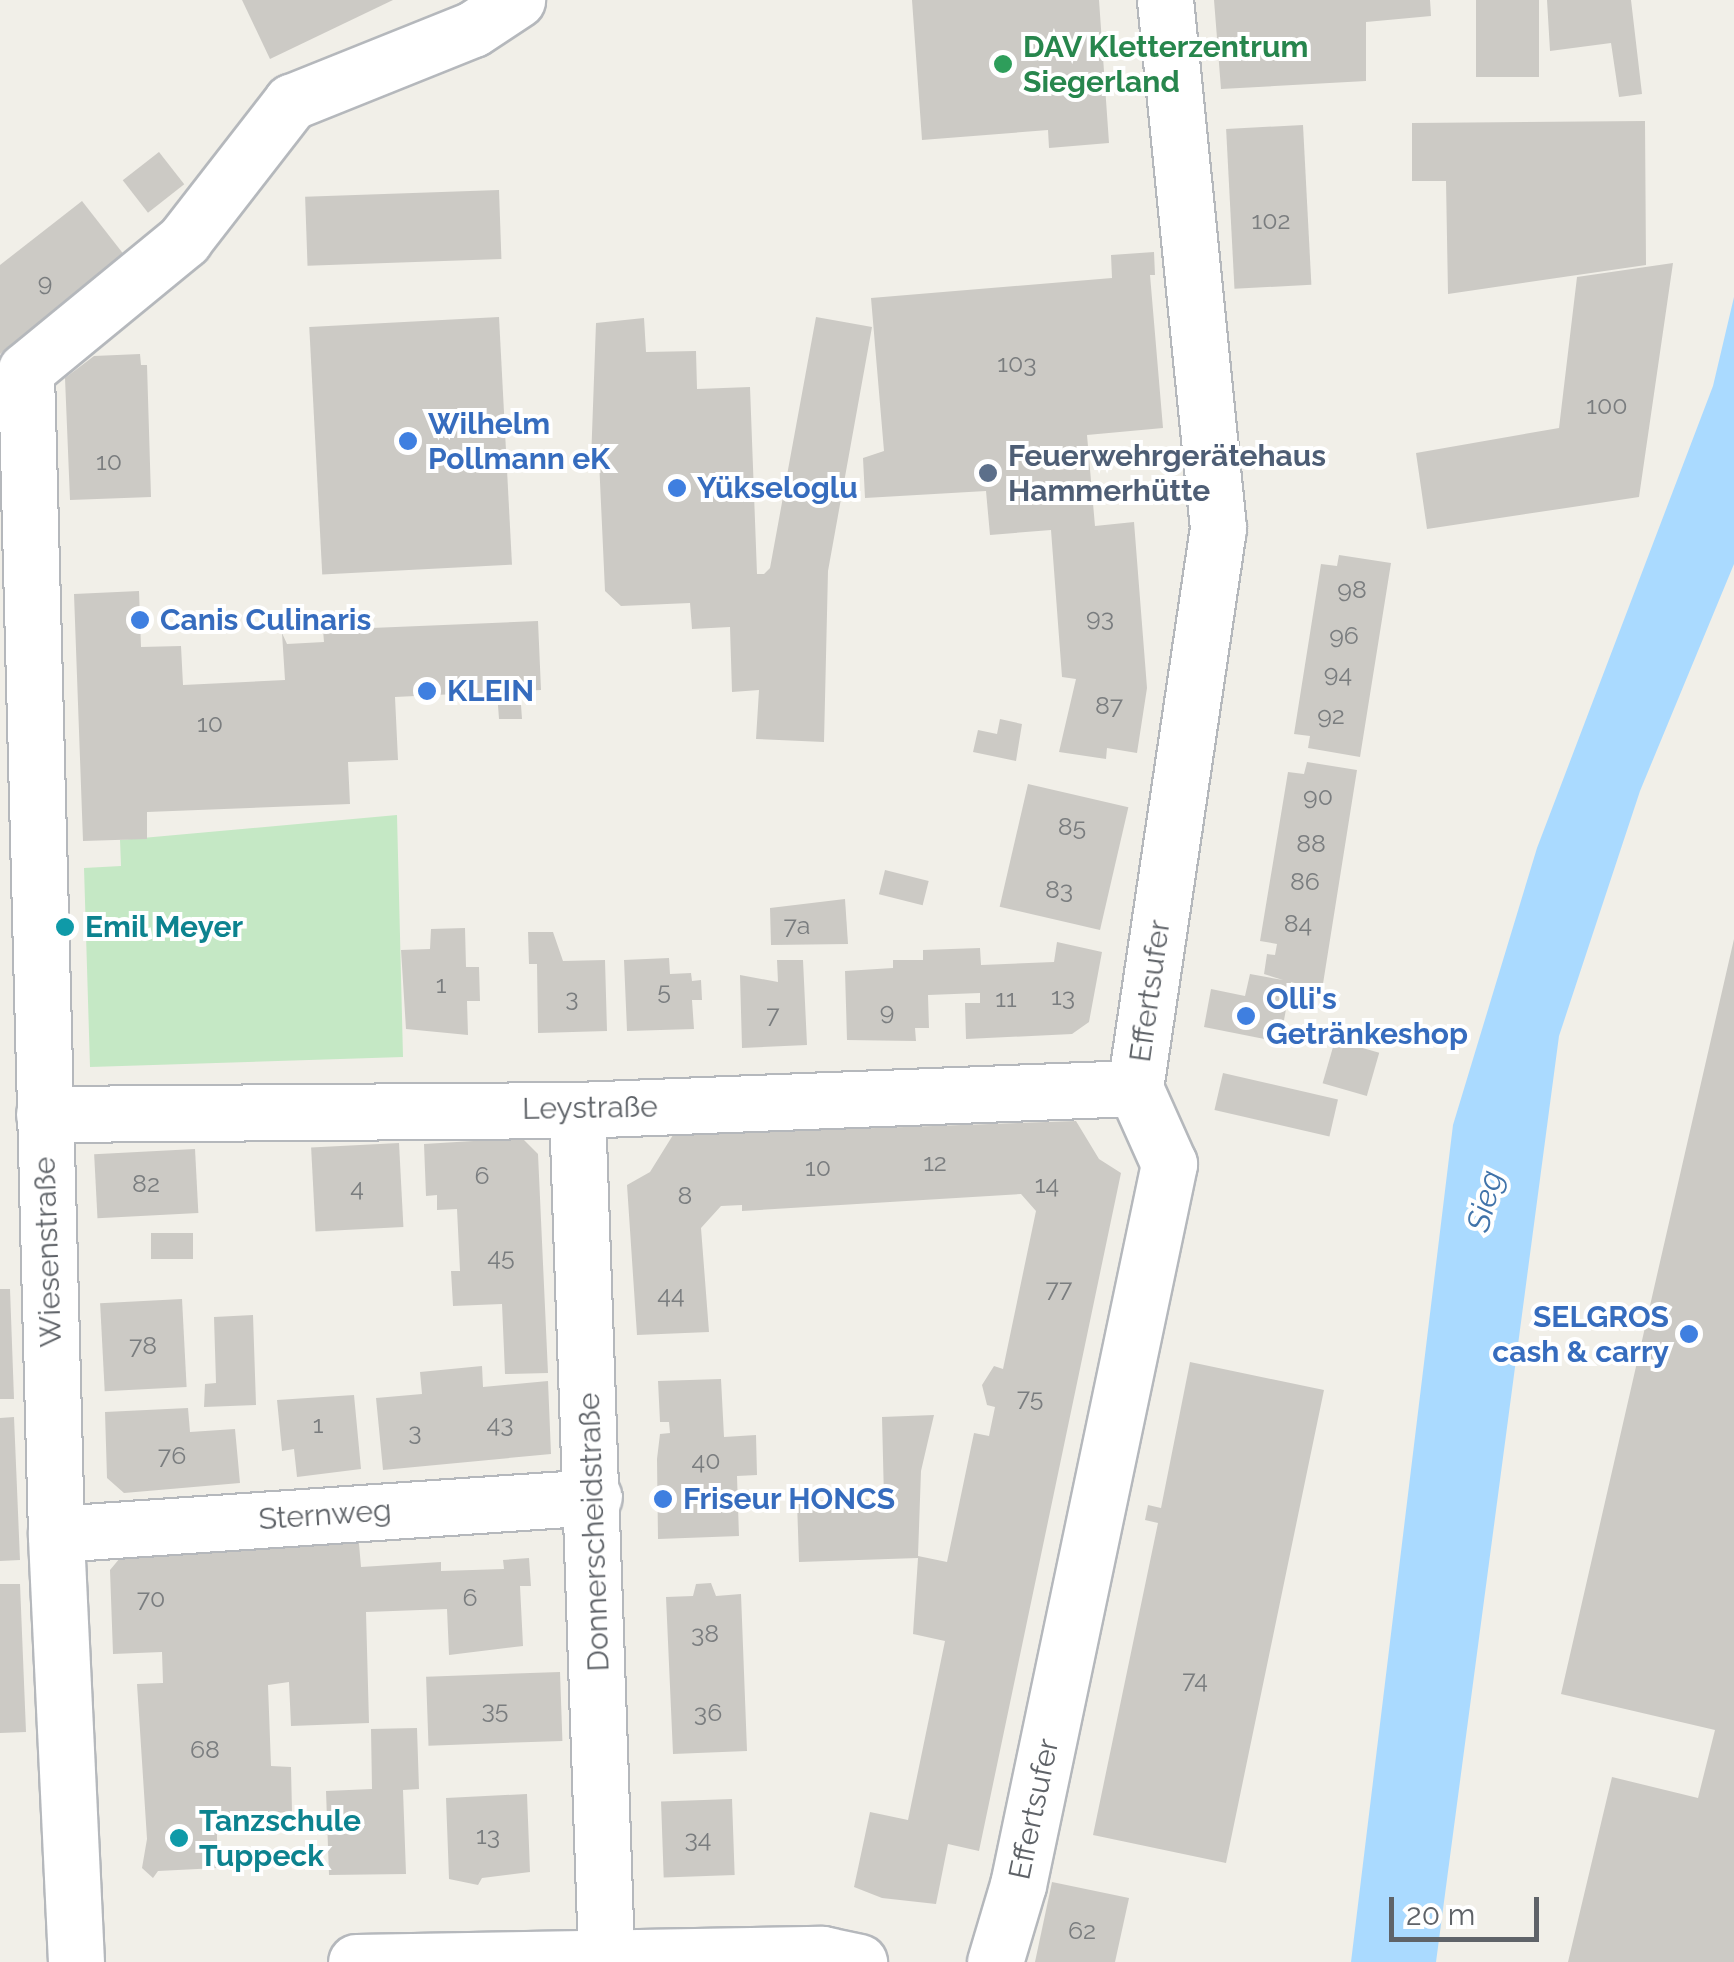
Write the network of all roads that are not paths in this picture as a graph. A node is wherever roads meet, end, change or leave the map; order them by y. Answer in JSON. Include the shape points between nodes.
{"nodes":[{"id":1,"x":517,"y":0,"type":"edge"},
{"id":2,"x":1166,"y":0,"type":"edge"},
{"id":3,"x":13,"y":542,"type":"edge"},
{"id":4,"x":1135,"y":1088,"type":"junction"},
{"id":5,"x":577,"y":1110,"type":"junction"},
{"id":6,"x":44,"y":1114,"type":"junction"},
{"id":7,"x":594,"y":1497,"type":"junction"},
{"id":8,"x":56,"y":1534,"type":"junction"},
{"id":9,"x":606,"y":1954,"type":"junction"},
{"id":10,"x":448,"y":1960,"type":"edge"},
{"id":11,"x":76,"y":1962,"type":"edge"},
{"id":12,"x":356,"y":1962,"type":"edge"},
{"id":13,"x":859,"y":1962,"type":"edge"},
{"id":14,"x":995,"y":1962,"type":"edge"}],
"edges":[{"from":1,"to":3,"type":"street","name":"Wiesenstraße","via":[[473,29],[291,102],[184,240],[26,370]]},
{"from":2,"to":4,"type":"street","name":"Effertsufer","via":[[1218,528]]},
{"from":3,"to":6,"type":"street","name":"Wiesenstraße"},
{"from":4,"to":5,"type":"street","name":"Leystraße"},
{"from":4,"to":14,"type":"street","name":"Effertsufer","via":[[1169,1164],[1018,1885]]},
{"from":5,"to":6,"type":"street","name":"Leystraße"},
{"from":5,"to":7,"type":"street","name":"Donnerscheidstraße"},
{"from":6,"to":8,"type":"street","name":"Wiesenstraße"},
{"from":7,"to":8,"type":"street","name":"Sternweg"},
{"from":7,"to":9,"type":"street","name":"Donnerscheidstraße"},
{"from":8,"to":11,"type":"street","name":"Wiesenstraße"},
{"from":9,"to":10,"type":"street"},
{"from":9,"to":13,"type":"street","via":[[822,1954]]},
{"from":10,"to":12,"type":"street"}]}
